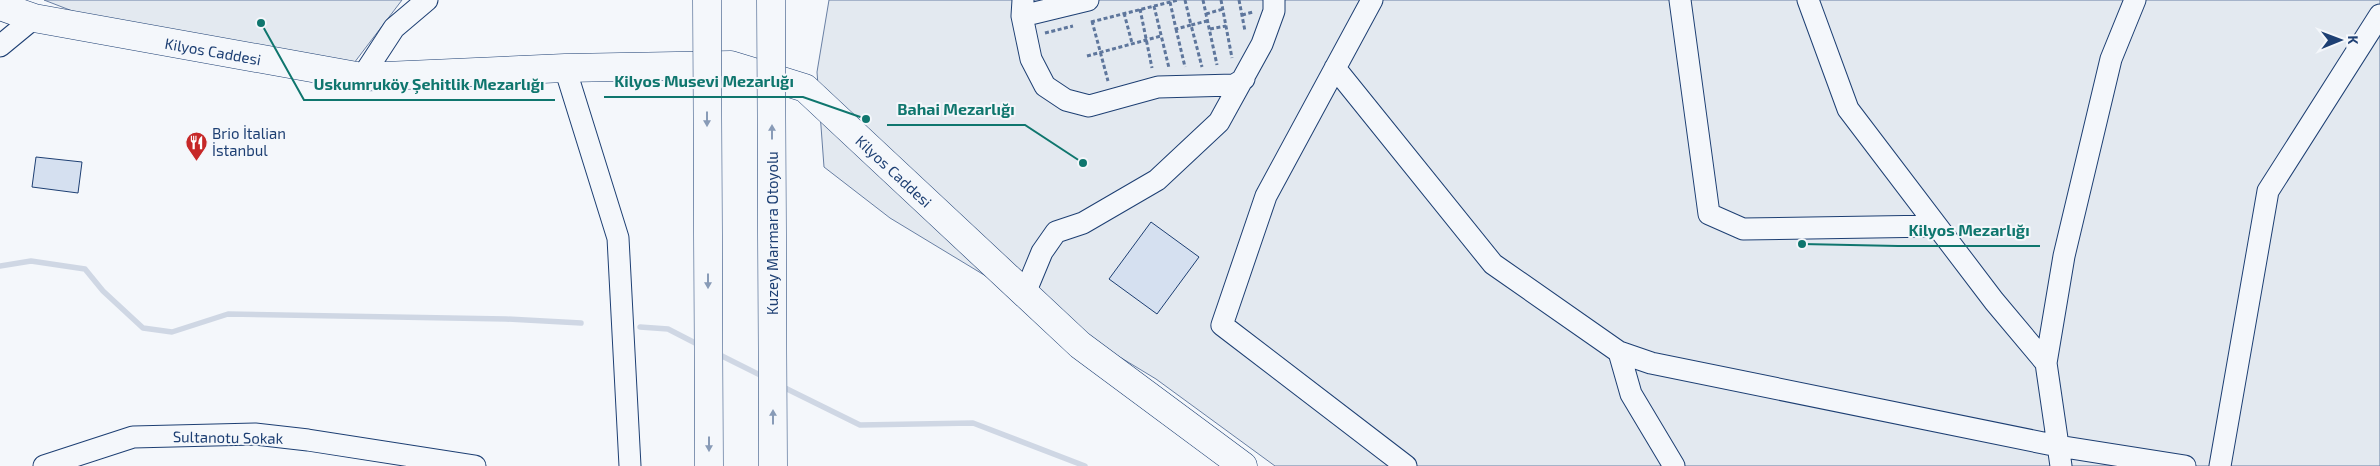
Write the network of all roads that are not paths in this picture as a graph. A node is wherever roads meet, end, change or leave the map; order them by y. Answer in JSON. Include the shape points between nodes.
{"nodes":[{"id":1,"x":428,"y":0,"type":"edge"},
{"id":2,"x":706,"y":0,"type":"edge"},
{"id":3,"x":771,"y":0,"type":"edge"},
{"id":4,"x":1088,"y":0,"type":"edge"},
{"id":5,"x":1274,"y":0,"type":"edge"},
{"id":6,"x":1372,"y":0,"type":"edge"},
{"id":7,"x":1680,"y":0,"type":"edge"},
{"id":8,"x":1808,"y":0,"type":"edge"},
{"id":9,"x":2135,"y":0,"type":"edge"},
{"id":10,"x":0,"y":6,"type":"edge"},
{"id":11,"x":1022,"y":8,"type":"edge"},
{"id":12,"x":2380,"y":15,"type":"edge"},
{"id":13,"x":34,"y":18,"type":"junction"},
{"id":14,"x":0,"y":46,"type":"edge"},
{"id":15,"x":565,"y":68,"type":"junction"},
{"id":16,"x":1335,"y":68,"type":"junction"},
{"id":17,"x":362,"y":77,"type":"junction"},
{"id":18,"x":1206,"y":80,"type":"junction"},
{"id":19,"x":1241,"y":81,"type":"junction"},
{"id":20,"x":1219,"y":122,"type":"junction"},
{"id":21,"x":1937,"y":226,"type":"junction"},
{"id":22,"x":1024,"y":294,"type":"junction"},
{"id":23,"x":1619,"y":352,"type":"junction"},
{"id":24,"x":2046,"y":363,"type":"junction"},
{"id":25,"x":2059,"y":456,"type":"edge"},
{"id":26,"x":44,"y":466,"type":"edge"},
{"id":27,"x":475,"y":466,"type":"edge"},
{"id":28,"x":630,"y":466,"type":"edge"},
{"id":29,"x":709,"y":466,"type":"edge"},
{"id":30,"x":773,"y":466,"type":"edge"},
{"id":31,"x":1243,"y":466,"type":"edge"},
{"id":32,"x":1406,"y":466,"type":"edge"},
{"id":33,"x":1674,"y":466,"type":"edge"},
{"id":34,"x":2185,"y":466,"type":"edge"},
{"id":35,"x":2220,"y":466,"type":"edge"}],
"edges":[{"from":1,"to":17,"type":"street","via":[[394,28]]},
{"from":2,"to":29,"type":"main road","one_way":true,"bridge":true},
{"from":30,"to":3,"type":"main road","name":"Kuzey Marmara Otoyolu","one_way":true,"bridge":true},
{"from":4,"to":11,"type":"street"},
{"from":5,"to":19,"type":"street","via":[[1274,11],[1262,44]]},
{"from":6,"to":16,"type":"street"},
{"from":7,"to":21,"type":"street","via":[[1709,214],[1743,229]]},
{"from":8,"to":21,"type":"street","via":[[1848,109]]},
{"from":9,"to":24,"type":"street","via":[[2111,59],[2064,256]]},
{"from":10,"to":13,"type":"main road","name":"Kilyos Caddesi"},
{"from":11,"to":18,"type":"street","via":[[1030,59],[1045,86],[1066,100],[1089,106],[1158,87]]},
{"from":12,"to":35,"type":"street","via":[[2268,191]]},
{"from":13,"to":14,"type":"street"},
{"from":13,"to":17,"type":"main road","name":"Kilyos Caddesi"},
{"from":15,"to":17,"type":"main road","name":"Kilyos Caddesi"},
{"from":15,"to":22,"type":"main road","name":"Kilyos Caddesi","via":[[731,64],[805,88]]},
{"from":15,"to":28,"type":"street","via":[[618,238]]},
{"from":16,"to":23,"type":"street","via":[[1493,264]]},
{"from":16,"to":32,"type":"street","via":[[1266,196],[1222,325]]},
{"from":18,"to":19,"type":"street"},
{"from":18,"to":20,"type":"street","via":[[1224,102]]},
{"from":19,"to":20,"type":"street"},
{"from":20,"to":22,"type":"street","via":[[1157,180],[1083,223],[1056,232],[1042,252]]},
{"from":21,"to":24,"type":"street"},
{"from":22,"to":31,"type":"main road","name":"Kilyos Caddesi","via":[[1080,345]]},
{"from":23,"to":25,"type":"street","via":[[1651,363]]},
{"from":23,"to":33,"type":"street","via":[[1631,394]]},
{"from":24,"to":25,"type":"street"},
{"from":25,"to":34,"type":"street"},
{"from":26,"to":27,"type":"street","name":"Sultanotu Sokak","via":[[133,437],[255,434]]}]}
